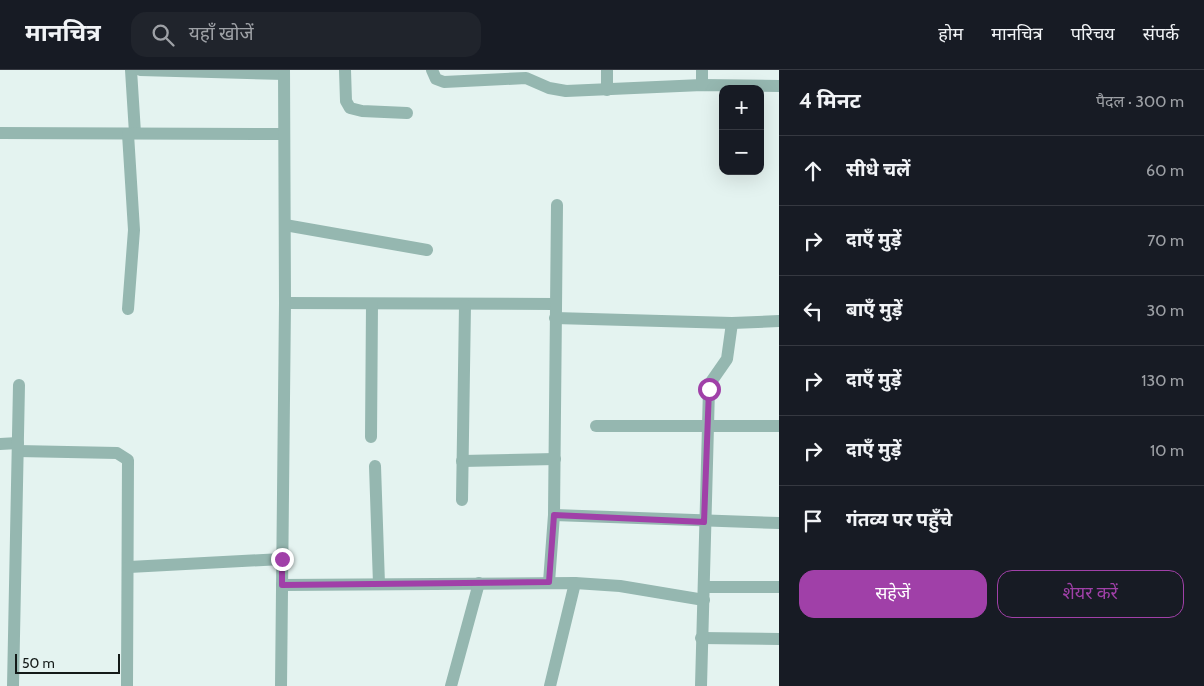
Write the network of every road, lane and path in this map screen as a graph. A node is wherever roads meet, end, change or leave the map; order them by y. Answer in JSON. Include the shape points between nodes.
{"nodes":[{"id":1,"x":131,"y":70,"type":"edge"},
{"id":2,"x":140,"y":70,"type":"edge"},
{"id":3,"x":345,"y":70,"type":"edge"},
{"id":4,"x":432,"y":70,"type":"edge"},
{"id":5,"x":607,"y":70,"type":"edge"},
{"id":6,"x":702,"y":70,"type":"edge"},
{"id":7,"x":284,"y":72,"type":"edge"},
{"id":8,"x":463,"y":76,"type":"edge"},
{"id":9,"x":702,"y":85,"type":"junction"},
{"id":10,"x":779,"y":86,"type":"edge"},
{"id":11,"x":607,"y":90,"type":"junction"},
{"id":12,"x":407,"y":113,"type":"dead end"},
{"id":13,"x":0,"y":133,"type":"edge"},
{"id":14,"x":132,"y":134,"type":"junction"},
{"id":15,"x":283,"y":134,"type":"junction"},
{"id":16,"x":557,"y":205,"type":"dead end"},
{"id":17,"x":285,"y":225,"type":"junction"},
{"id":18,"x":427,"y":250,"type":"dead end"},
{"id":19,"x":285,"y":303,"type":"junction"},
{"id":20,"x":372,"y":304,"type":"junction"},
{"id":21,"x":555,"y":304,"type":"junction"},
{"id":22,"x":465,"y":305,"type":"junction"},
{"id":23,"x":128,"y":309,"type":"dead end"},
{"id":24,"x":555,"y":318,"type":"junction"},
{"id":25,"x":779,"y":321,"type":"edge"},
{"id":26,"x":732,"y":323,"type":"junction"},
{"id":27,"x":19,"y":385,"type":"dead end"},
{"id":28,"x":596,"y":426,"type":"dead end"},
{"id":29,"x":706,"y":426,"type":"junction"},
{"id":30,"x":779,"y":426,"type":"edge"},
{"id":31,"x":371,"y":437,"type":"dead end"},
{"id":32,"x":0,"y":444,"type":"edge"},
{"id":33,"x":18,"y":447,"type":"junction"},
{"id":34,"x":555,"y":459,"type":"junction"},
{"id":35,"x":462,"y":462,"type":"junction"},
{"id":36,"x":376,"y":466,"type":"dead end"},
{"id":37,"x":462,"y":500,"type":"dead end"},
{"id":38,"x":554,"y":515,"type":"junction"},
{"id":39,"x":704,"y":522,"type":"junction"},
{"id":40,"x":779,"y":523,"type":"edge"},
{"id":41,"x":282,"y":559,"type":"junction"},
{"id":42,"x":129,"y":567,"type":"junction"},
{"id":43,"x":549,"y":582,"type":"junction"},
{"id":44,"x":479,"y":583,"type":"junction"},
{"id":45,"x":575,"y":583,"type":"junction"},
{"id":46,"x":379,"y":584,"type":"junction"},
{"id":47,"x":282,"y":585,"type":"junction"},
{"id":48,"x":705,"y":587,"type":"junction"},
{"id":49,"x":779,"y":587,"type":"edge"},
{"id":50,"x":704,"y":600,"type":"junction"},
{"id":51,"x":701,"y":638,"type":"junction"},
{"id":52,"x":779,"y":639,"type":"edge"},
{"id":53,"x":12,"y":686,"type":"edge"},
{"id":54,"x":127,"y":686,"type":"edge"},
{"id":55,"x":281,"y":686,"type":"edge"},
{"id":56,"x":451,"y":686,"type":"edge"},
{"id":57,"x":550,"y":686,"type":"edge"},
{"id":58,"x":701,"y":686,"type":"edge"}],
"edges":[{"from":1,"to":14,"type":"street"},
{"from":2,"to":7,"type":"street"},
{"from":3,"to":12,"type":"street","via":[[346,101],[350,108]]},
{"from":4,"to":8,"type":"street","via":[[436,79],[444,82]]},
{"from":5,"to":11,"type":"street"},
{"from":6,"to":9,"type":"street"},
{"from":7,"to":15,"type":"street"},
{"from":8,"to":11,"type":"street","via":[[526,78],[558,90]]},
{"from":9,"to":10,"type":"street"},
{"from":9,"to":11,"type":"street"},
{"from":13,"to":14,"type":"street"},
{"from":14,"to":15,"type":"street"},
{"from":14,"to":23,"type":"street","via":[[134,230]]},
{"from":15,"to":17,"type":"street"},
{"from":16,"to":21,"type":"street"},
{"from":17,"to":18,"type":"street"},
{"from":17,"to":19,"type":"street"},
{"from":19,"to":20,"type":"street"},
{"from":19,"to":41,"type":"street"},
{"from":20,"to":22,"type":"street"},
{"from":20,"to":31,"type":"street"},
{"from":21,"to":22,"type":"street"},
{"from":21,"to":24,"type":"street"},
{"from":22,"to":35,"type":"street"},
{"from":24,"to":26,"type":"street"},
{"from":24,"to":34,"type":"street"},
{"from":25,"to":26,"type":"street"},
{"from":26,"to":29,"type":"street","via":[[727,359],[709,389]]},
{"from":27,"to":33,"type":"street"},
{"from":28,"to":29,"type":"street"},
{"from":29,"to":30,"type":"street"},
{"from":29,"to":39,"type":"street"},
{"from":32,"to":33,"type":"street"},
{"from":33,"to":42,"type":"street","via":[[117,453],[128,460]]},
{"from":33,"to":53,"type":"street"},
{"from":34,"to":35,"type":"street"},
{"from":34,"to":38,"type":"street"},
{"from":35,"to":37,"type":"street"},
{"from":36,"to":46,"type":"street"},
{"from":38,"to":39,"type":"street"},
{"from":38,"to":43,"type":"street"},
{"from":39,"to":40,"type":"street"},
{"from":39,"to":48,"type":"street"},
{"from":41,"to":42,"type":"street"},
{"from":41,"to":47,"type":"street"},
{"from":42,"to":54,"type":"street"},
{"from":43,"to":44,"type":"street"},
{"from":43,"to":45,"type":"street"},
{"from":44,"to":46,"type":"street"},
{"from":44,"to":56,"type":"street"},
{"from":45,"to":50,"type":"street","via":[[620,586]]},
{"from":45,"to":57,"type":"street"},
{"from":46,"to":47,"type":"street"},
{"from":47,"to":55,"type":"street"},
{"from":48,"to":49,"type":"street"},
{"from":48,"to":50,"type":"street"},
{"from":50,"to":51,"type":"street"},
{"from":51,"to":52,"type":"street"},
{"from":51,"to":58,"type":"street"}]}
